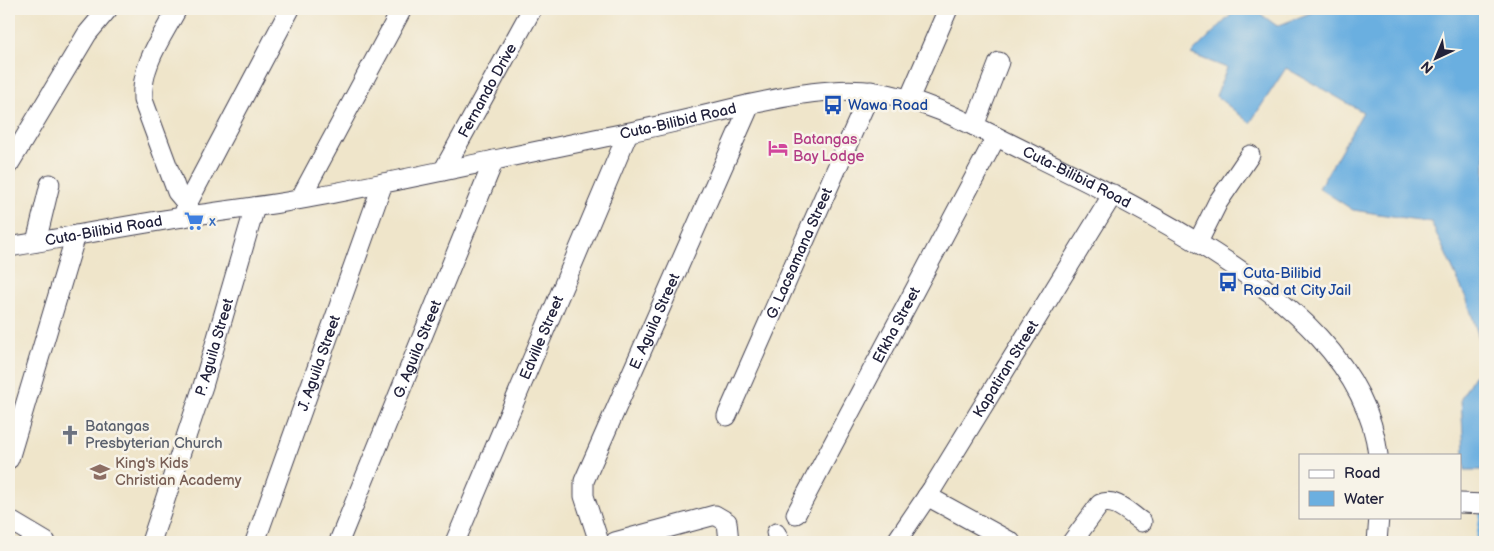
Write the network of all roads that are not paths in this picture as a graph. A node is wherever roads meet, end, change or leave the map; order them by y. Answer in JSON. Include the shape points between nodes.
{"nodes":[{"id":1,"x":108,"y":9,"type":"edge"},
{"id":2,"x":177,"y":9,"type":"edge"},
{"id":3,"x":290,"y":9,"type":"edge"},
{"id":4,"x":402,"y":9,"type":"edge"},
{"id":5,"x":532,"y":9,"type":"edge"},
{"id":6,"x":948,"y":9,"type":"edge"},
{"id":7,"x":1000,"y":62,"type":"dead end"},
{"id":8,"x":871,"y":91,"type":"junction"},
{"id":9,"x":910,"y":99,"type":"junction"},
{"id":10,"x":750,"y":105,"type":"junction"},
{"id":11,"x":974,"y":126,"type":"junction"},
{"id":12,"x":628,"y":133,"type":"junction"},
{"id":13,"x":996,"y":137,"type":"junction"},
{"id":14,"x":1250,"y":155,"type":"dead end"},
{"id":15,"x":494,"y":160,"type":"junction"},
{"id":16,"x":9,"y":164,"type":"edge"},
{"id":17,"x":443,"y":171,"type":"junction"},
{"id":18,"x":50,"y":184,"type":"dead end"},
{"id":19,"x":383,"y":184,"type":"junction"},
{"id":20,"x":1113,"y":194,"type":"junction"},
{"id":21,"x":300,"y":199,"type":"junction"},
{"id":22,"x":254,"y":207,"type":"junction"},
{"id":23,"x":185,"y":210,"type":"junction"},
{"id":24,"x":76,"y":235,"type":"junction"},
{"id":25,"x":36,"y":242,"type":"junction"},
{"id":26,"x":1198,"y":242,"type":"junction"},
{"id":27,"x":9,"y":249,"type":"edge"},
{"id":28,"x":727,"y":416,"type":"dead end"},
{"id":29,"x":1378,"y":454,"type":"edge"},
{"id":30,"x":9,"y":459,"type":"edge"},
{"id":31,"x":927,"y":496,"type":"junction"},
{"id":32,"x":796,"y":514,"type":"dead end"},
{"id":33,"x":1379,"y":518,"type":"edge"},
{"id":34,"x":9,"y":520,"type":"edge"},
{"id":35,"x":1142,"y":522,"type":"dead end"},
{"id":36,"x":340,"y":539,"type":"dead end"},
{"id":37,"x":46,"y":542,"type":"edge"},
{"id":38,"x":150,"y":542,"type":"edge"},
{"id":39,"x":254,"y":542,"type":"edge"},
{"id":40,"x":456,"y":542,"type":"edge"},
{"id":41,"x":599,"y":542,"type":"edge"},
{"id":42,"x":615,"y":542,"type":"edge"},
{"id":43,"x":730,"y":542,"type":"edge"},
{"id":44,"x":896,"y":542,"type":"edge"},
{"id":45,"x":1011,"y":542,"type":"edge"},
{"id":46,"x":1072,"y":542,"type":"edge"},
{"id":47,"x":1377,"y":542,"type":"edge"}],
"edges":[{"from":1,"to":16,"type":"street","via":[[87,34]]},
{"from":2,"to":23,"type":"street","via":[[148,62],[142,90]]},
{"from":3,"to":23,"type":"street"},
{"from":4,"to":21,"type":"street"},
{"from":5,"to":17,"type":"street","name":"Fernando Drive"},
{"from":6,"to":9,"type":"street"},
{"from":7,"to":11,"type":"street"},
{"from":8,"to":9,"type":"street","name":"Cuta-Bilibid Road"},
{"from":8,"to":10,"type":"street","name":"Cuta-Bilibid Road","via":[[833,91]]},
{"from":8,"to":28,"type":"street","name":"G. Lacsamana Street"},
{"from":9,"to":11,"type":"street","name":"Cuta-Bilibid Road"},
{"from":10,"to":12,"type":"street","name":"Cuta-Bilibid Road"},
{"from":10,"to":41,"type":"street","name":"E. Aguila Street","via":[[584,481],[584,496]]},
{"from":11,"to":13,"type":"street","name":"Cuta-Bilibid Road"},
{"from":12,"to":15,"type":"street","name":"Cuta-Bilibid Road"},
{"from":12,"to":40,"type":"street","name":"Edville Street"},
{"from":13,"to":20,"type":"street","name":"Cuta-Bilibid Road"},
{"from":13,"to":32,"type":"street","name":"Efkha Street"},
{"from":14,"to":26,"type":"street","via":[[1218,202]]},
{"from":15,"to":17,"type":"street","name":"Cuta-Bilibid Road"},
{"from":15,"to":36,"type":"street","name":"G. Aguila Street"},
{"from":17,"to":19,"type":"street","name":"Cuta-Bilibid Road"},
{"from":18,"to":25,"type":"street"},
{"from":19,"to":21,"type":"street","name":"Cuta-Bilibid Road"},
{"from":19,"to":39,"type":"street","name":"J. Aguila Street"},
{"from":20,"to":26,"type":"street","name":"Cuta-Bilibid Road"},
{"from":20,"to":31,"type":"street","name":"Kapatiran Street"},
{"from":21,"to":22,"type":"street","name":"Cuta-Bilibid Road"},
{"from":22,"to":23,"type":"street","name":"Cuta-Bilibid Road"},
{"from":22,"to":38,"type":"street","name":"P. Aguila Street","via":[[202,386]]},
{"from":23,"to":24,"type":"street","name":"Cuta-Bilibid Road"},
{"from":24,"to":25,"type":"street","name":"Cuta-Bilibid Road"},
{"from":24,"to":30,"type":"street"},
{"from":25,"to":27,"type":"street","name":"Cuta-Bilibid Road"},
{"from":26,"to":29,"type":"street","name":"Cuta-Bilibid Road","via":[[1299,314],[1338,359],[1369,417]]},
{"from":31,"to":44,"type":"street","name":"Kapatiran Street"},
{"from":31,"to":45,"type":"street"},
{"from":33,"to":47,"type":"street"},
{"from":34,"to":37,"type":"street"},
{"from":35,"to":46,"type":"street","via":[[1112,501],[1105,502],[1100,504]]},
{"from":42,"to":43,"type":"street","via":[[715,515],[727,522]]}]}
